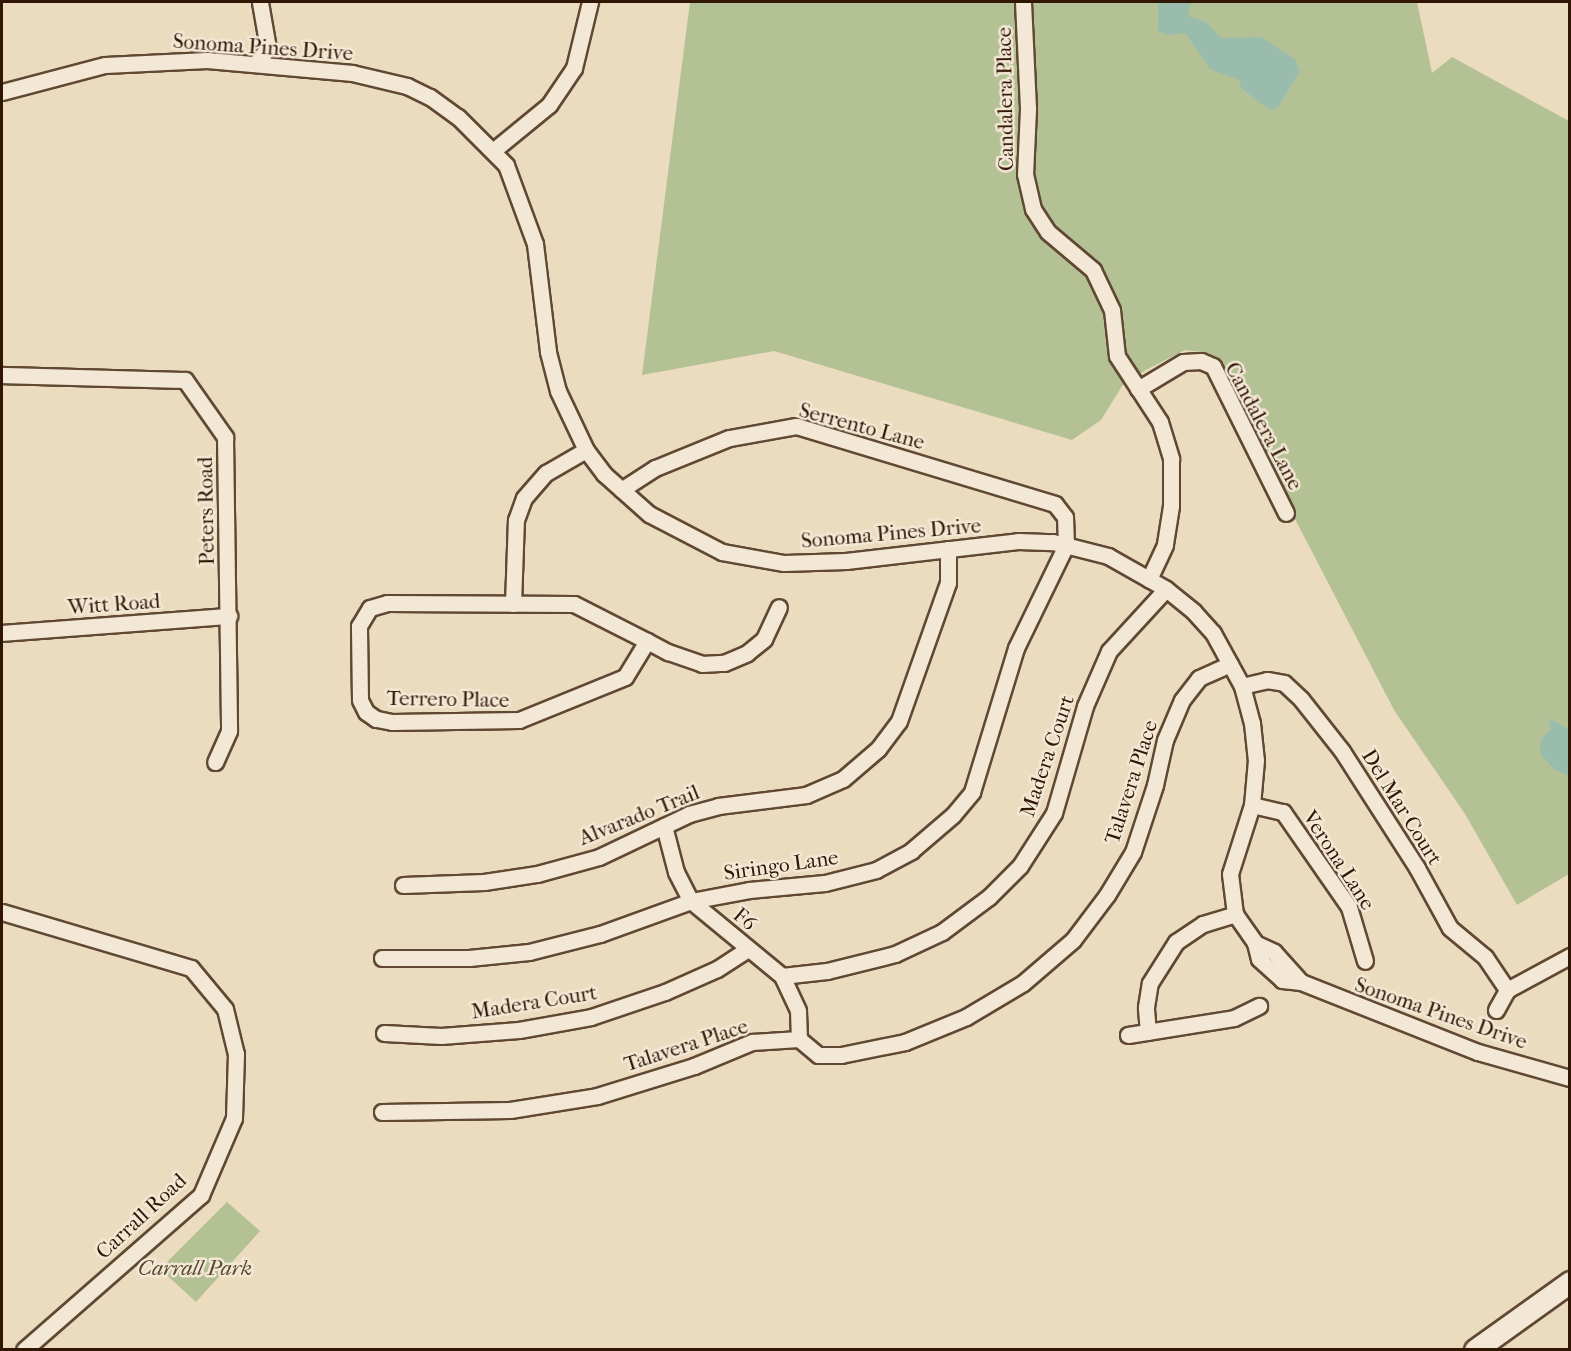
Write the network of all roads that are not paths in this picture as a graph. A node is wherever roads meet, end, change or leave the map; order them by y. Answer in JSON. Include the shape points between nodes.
{"nodes":[{"id":1,"x":260,"y":2,"type":"edge"},
{"id":2,"x":590,"y":2,"type":"edge"},
{"id":3,"x":1023,"y":2,"type":"edge"},
{"id":4,"x":256,"y":63,"type":"junction"},
{"id":5,"x":2,"y":92,"type":"edge"},
{"id":6,"x":494,"y":150,"type":"junction"},
{"id":7,"x":2,"y":375,"type":"edge"},
{"id":8,"x":1138,"y":389,"type":"junction"},
{"id":9,"x":586,"y":450,"type":"junction"},
{"id":10,"x":621,"y":490,"type":"junction"},
{"id":11,"x":1286,"y":513,"type":"dead end"},
{"id":12,"x":1066,"y":545,"type":"junction"},
{"id":13,"x":948,"y":549,"type":"junction"},
{"id":14,"x":1149,"y":580,"type":"junction"},
{"id":15,"x":1166,"y":589,"type":"junction"},
{"id":16,"x":513,"y":604,"type":"junction"},
{"id":17,"x":779,"y":607,"type":"dead end"},
{"id":18,"x":229,"y":616,"type":"junction"},
{"id":19,"x":2,"y":633,"type":"edge"},
{"id":20,"x":646,"y":641,"type":"junction"},
{"id":21,"x":1230,"y":664,"type":"junction"},
{"id":22,"x":1242,"y":686,"type":"junction"},
{"id":23,"x":215,"y":762,"type":"dead end"},
{"id":24,"x":1252,"y":805,"type":"junction"},
{"id":25,"x":664,"y":826,"type":"junction"},
{"id":26,"x":403,"y":885,"type":"dead end"},
{"id":27,"x":691,"y":901,"type":"junction"},
{"id":28,"x":2,"y":912,"type":"edge"},
{"id":29,"x":1235,"y":914,"type":"junction"},
{"id":30,"x":748,"y":950,"type":"junction"},
{"id":31,"x":1569,"y":956,"type":"edge"},
{"id":32,"x":382,"y":958,"type":"dead end"},
{"id":33,"x":1365,"y":961,"type":"dead end"},
{"id":34,"x":782,"y":976,"type":"junction"},
{"id":35,"x":1507,"y":990,"type":"junction"},
{"id":36,"x":1258,"y":1006,"type":"dead end"},
{"id":37,"x":1496,"y":1010,"type":"dead end"},
{"id":38,"x":1148,"y":1032,"type":"junction"},
{"id":39,"x":384,"y":1033,"type":"dead end"},
{"id":40,"x":1128,"y":1035,"type":"dead end"},
{"id":41,"x":799,"y":1039,"type":"junction"},
{"id":42,"x":1569,"y":1078,"type":"edge"},
{"id":43,"x":382,"y":1112,"type":"dead end"},
{"id":44,"x":1569,"y":1282,"type":"edge"},
{"id":45,"x":24,"y":1350,"type":"edge"},
{"id":46,"x":1475,"y":1350,"type":"edge"}],
"edges":[{"from":1,"to":4,"type":"street","via":[[268,48]]},
{"from":2,"to":6,"type":"street","via":[[574,68],[549,105]]},
{"from":3,"to":8,"type":"street","name":"Candalera Place","via":[[1028,109],[1025,174],[1033,209],[1048,232],[1093,270],[1112,310],[1117,356]]},
{"from":4,"to":5,"type":"street","name":"Sonoma Pines Drive","via":[[161,60],[105,65]]},
{"from":4,"to":6,"type":"street","name":"Sonoma Pines Drive","via":[[352,73],[407,86],[458,117]]},
{"from":6,"to":9,"type":"street","name":"Sonoma Pines Drive","via":[[506,165],[526,211],[535,244],[548,352],[558,391]]},
{"from":7,"to":18,"type":"street","name":"Peters Road","via":[[185,380],[225,437]]},
{"from":8,"to":11,"type":"street","name":"Candalera Lane","via":[[1183,362],[1201,361],[1213,366]]},
{"from":8,"to":14,"type":"street","name":"Candalera Place","via":[[1160,422],[1172,459],[1172,506],[1165,545]]},
{"from":9,"to":10,"type":"street","name":"Sonoma Pines Drive"},
{"from":9,"to":16,"type":"street","via":[[546,473],[524,498],[516,520]]},
{"from":10,"to":12,"type":"street","name":"Serrento Lane","via":[[655,468],[729,438],[796,426],[1055,504],[1065,517]]},
{"from":10,"to":13,"type":"street","name":"Sonoma Pines Drive","via":[[649,514],[702,544],[784,563]]},
{"from":12,"to":13,"type":"street","name":"Sonoma Pines Drive","via":[[1018,541]]},
{"from":12,"to":14,"type":"street","name":"Sonoma Pines Drive","via":[[1108,556]]},
{"from":12,"to":27,"type":"street","name":"Siringo Lane","via":[[1016,648],[972,792],[954,815],[911,851],[876,870],[825,883],[749,890]]},
{"from":13,"to":25,"type":"street","name":"Alvarado Trail","via":[[948,583],[899,721],[878,749],[843,779],[806,795],[718,806]]},
{"from":14,"to":15,"type":"street","name":"Sonoma Pines Drive"},
{"from":15,"to":21,"type":"street","name":"Sonoma Pines Drive","via":[[1213,633]]},
{"from":15,"to":34,"type":"street","name":"Madera Court","via":[[1109,651],[1085,706],[1054,813],[1029,857],[997,889],[942,932],[895,954]]},
{"from":16,"to":20,"type":"street","name":"Terrero Place","via":[[574,604]]},
{"from":16,"to":20,"type":"street","name":"Terrero Place","via":[[387,603],[370,608],[359,626],[360,700],[366,712],[375,719],[392,722],[519,720],[625,676]]},
{"from":17,"to":20,"type":"street","name":"Terrero Place","via":[[764,639],[724,663],[702,664]]},
{"from":18,"to":19,"type":"street","name":"Witt Road"},
{"from":18,"to":23,"type":"street","name":"Peters Road","via":[[229,731]]},
{"from":21,"to":22,"type":"street","name":"Sonoma Pines Drive"},
{"from":21,"to":41,"type":"street","name":"Talavera Place","via":[[1199,678],[1182,700],[1165,740],[1133,852],[1073,940],[1013,988],[966,1017],[905,1042],[830,1055],[818,1054]]},
{"from":22,"to":24,"type":"street","name":"Sonoma Pines Drive","via":[[1256,760]]},
{"from":22,"to":35,"type":"street","name":"Del Mar Court","via":[[1267,680],[1284,683],[1301,699],[1342,751],[1417,868],[1450,928],[1485,957]]},
{"from":24,"to":29,"type":"street","name":"Sonoma Pines Drive","via":[[1230,874]]},
{"from":24,"to":33,"type":"street","name":"Verona Lane","via":[[1283,812],[1349,908]]},
{"from":25,"to":26,"type":"street","name":"Alvarado Trail","via":[[599,857],[537,874],[484,882]]},
{"from":25,"to":27,"type":"street","name":"F6","via":[[676,872]]},
{"from":27,"to":30,"type":"street","name":"F6"},
{"from":27,"to":32,"type":"street","name":"Siringo Lane","via":[[600,934],[529,952],[469,958]]},
{"from":28,"to":45,"type":"street","name":"Carrall Road","via":[[191,968],[225,1009],[236,1054],[234,1118],[201,1195]]},
{"from":29,"to":38,"type":"street","via":[[1203,924],[1176,942],[1150,983],[1146,1007]]},
{"from":29,"to":42,"type":"street","name":"Sonoma Pines Drive","via":[[1255,943],[1259,959],[1282,980],[1301,982],[1478,1052]]},
{"from":30,"to":34,"type":"street","name":"F6"},
{"from":30,"to":39,"type":"street","name":"Madera Court","via":[[717,969],[664,992],[591,1017],[519,1030],[441,1036]]},
{"from":31,"to":35,"type":"street"},
{"from":34,"to":41,"type":"street","name":"F6","via":[[798,1011]]},
{"from":35,"to":37,"type":"street"},
{"from":36,"to":38,"type":"street","via":[[1234,1018]]},
{"from":38,"to":40,"type":"street"},
{"from":41,"to":43,"type":"street","name":"Talavera Place","via":[[752,1042],[694,1066],[597,1096],[510,1110]]},
{"from":44,"to":46,"type":"main road"}]}
